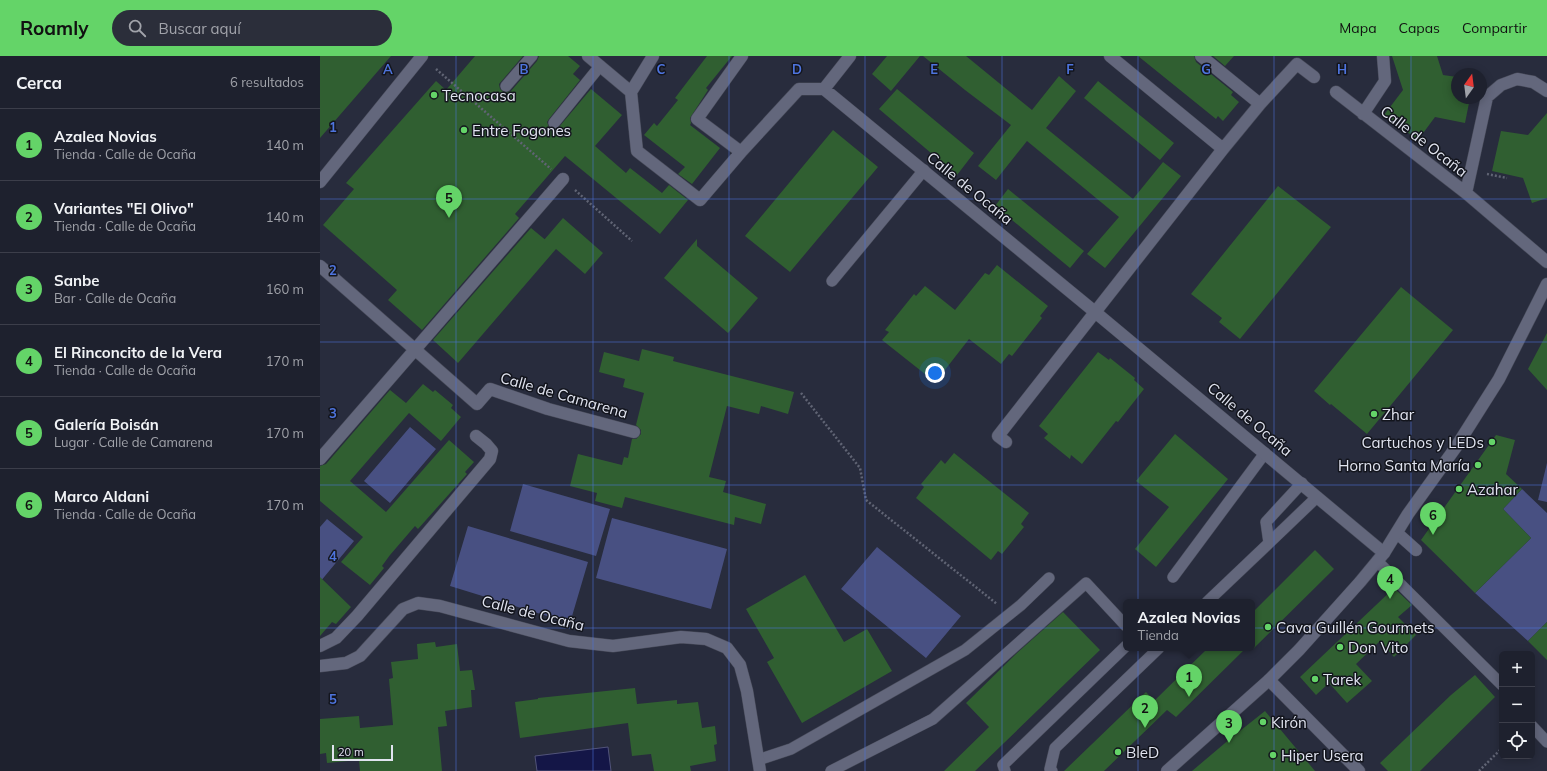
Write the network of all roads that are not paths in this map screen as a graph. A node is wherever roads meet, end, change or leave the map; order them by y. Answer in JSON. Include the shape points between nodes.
{"nodes":[{"id":1,"x":422,"y":56,"type":"edge"},
{"id":2,"x":532,"y":56,"type":"edge"},
{"id":3,"x":588,"y":56,"type":"edge"},
{"id":4,"x":653,"y":56,"type":"edge"},
{"id":5,"x":742,"y":56,"type":"edge"},
{"id":6,"x":850,"y":56,"type":"edge"},
{"id":7,"x":1110,"y":56,"type":"edge"},
{"id":8,"x":1201,"y":56,"type":"edge"},
{"id":9,"x":1383,"y":56,"type":"edge"},
{"id":10,"x":600,"y":66,"type":"junction"},
{"id":11,"x":1314,"y":77,"type":"dead end"},
{"id":12,"x":506,"y":86,"type":"dead end"},
{"id":13,"x":824,"y":89,"type":"junction"},
{"id":14,"x":1547,"y":91,"type":"edge"},
{"id":15,"x":631,"y":92,"type":"junction"},
{"id":16,"x":1336,"y":92,"type":"dead end"},
{"id":17,"x":1260,"y":104,"type":"junction"},
{"id":18,"x":1363,"y":114,"type":"junction"},
{"id":19,"x":554,"y":123,"type":"dead end"},
{"id":20,"x":1223,"y":149,"type":"junction"},
{"id":21,"x":741,"y":152,"type":"junction"},
{"id":22,"x":924,"y":170,"type":"junction"},
{"id":23,"x":563,"y":179,"type":"road end"},
{"id":24,"x":320,"y":182,"type":"edge"},
{"id":25,"x":1466,"y":194,"type":"junction"},
{"id":26,"x":1547,"y":262,"type":"edge"},
{"id":27,"x":320,"y":266,"type":"edge"},
{"id":28,"x":832,"y":280,"type":"dead end"},
{"id":29,"x":1547,"y":284,"type":"edge"},
{"id":30,"x":1095,"y":312,"type":"junction"},
{"id":31,"x":416,"y":350,"type":"junction"},
{"id":32,"x":634,"y":432,"type":"dead end"},
{"id":33,"x":476,"y":436,"type":"dead end"},
{"id":34,"x":1006,"y":442,"type":"dead end"},
{"id":35,"x":1265,"y":453,"type":"junction"},
{"id":36,"x":320,"y":459,"type":"edge"},
{"id":37,"x":1302,"y":483,"type":"junction"},
{"id":38,"x":1317,"y":497,"type":"junction"},
{"id":39,"x":1397,"y":533,"type":"junction"},
{"id":40,"x":1269,"y":543,"type":"junction"},
{"id":41,"x":1416,"y":550,"type":"dead end"},
{"id":42,"x":1380,"y":557,"type":"junction"},
{"id":43,"x":1173,"y":577,"type":"dead end"},
{"id":44,"x":1049,"y":578,"type":"dead end"},
{"id":45,"x":1210,"y":599,"type":"edge"},
{"id":46,"x":1123,"y":623,"type":"edge"},
{"id":47,"x":320,"y":646,"type":"edge"},
{"id":48,"x":1123,"y":649,"type":"edge"},
{"id":49,"x":1156,"y":651,"type":"edge"},
{"id":50,"x":320,"y":666,"type":"edge"},
{"id":51,"x":1269,"y":680,"type":"junction"},
{"id":52,"x":1499,"y":682,"type":"edge"},
{"id":53,"x":1535,"y":729,"type":"edge"},
{"id":54,"x":1547,"y":742,"type":"edge"},
{"id":55,"x":759,"y":766,"type":"edge"},
{"id":56,"x":831,"y":771,"type":"edge"},
{"id":57,"x":1005,"y":771,"type":"edge"},
{"id":58,"x":1052,"y":771,"type":"edge"},
{"id":59,"x":1167,"y":771,"type":"edge"},
{"id":60,"x":1359,"y":771,"type":"edge"}],
"edges":[{"from":1,"to":24,"type":"street"},
{"from":2,"to":12,"type":"lane"},
{"from":3,"to":10,"type":"street"},
{"from":4,"to":15,"type":"street"},
{"from":5,"to":21,"type":"street","via":[[697,119]]},
{"from":6,"to":13,"type":"street"},
{"from":7,"to":20,"type":"street"},
{"from":8,"to":17,"type":"street"},
{"from":9,"to":18,"type":"street","name":"Calle de Ocaña","via":[[1385,81]]},
{"from":10,"to":15,"type":"street"},
{"from":10,"to":19,"type":"lane"},
{"from":11,"to":17,"type":"street","via":[[1297,64]]},
{"from":13,"to":21,"type":"street","via":[[799,89]]},
{"from":13,"to":22,"type":"street","name":"Calle de Ocaña"},
{"from":14,"to":25,"type":"street","name":"Calle de Ocaña","via":[[1533,82],[1517,79],[1501,85],[1487,97]]},
{"from":15,"to":21,"type":"street","via":[[637,151],[700,200]]},
{"from":16,"to":18,"type":"street","name":"Calle de Ocaña"},
{"from":17,"to":20,"type":"street"},
{"from":18,"to":25,"type":"street","name":"Calle de Ocaña"},
{"from":20,"to":30,"type":"street"},
{"from":22,"to":28,"type":"lane"},
{"from":22,"to":30,"type":"street","name":"Calle de Ocaña"},
{"from":23,"to":31,"type":"street"},
{"from":25,"to":26,"type":"street","name":"Calle de Ocaña"},
{"from":27,"to":31,"type":"street","name":"Calle de Camarena"},
{"from":29,"to":39,"type":"street","via":[[1499,379]]},
{"from":30,"to":34,"type":"street","via":[[998,436]]},
{"from":30,"to":35,"type":"street","name":"Calle de Ocaña"},
{"from":31,"to":32,"type":"street","name":"Calle de Camarena","via":[[477,404],[490,389],[548,409]]},
{"from":31,"to":36,"type":"street"},
{"from":33,"to":47,"type":"street","via":[[492,451],[490,459],[336,638]]},
{"from":35,"to":37,"type":"street","name":"Calle de Ocaña"},
{"from":35,"to":43,"type":"lane"},
{"from":37,"to":38,"type":"street","name":"Calle de Ocaña"},
{"from":37,"to":40,"type":"lane","via":[[1266,522]]},
{"from":38,"to":40,"type":"lane"},
{"from":38,"to":42,"type":"street","name":"Calle de Ocaña"},
{"from":39,"to":41,"type":"street"},
{"from":39,"to":42,"type":"street"},
{"from":40,"to":45,"type":"lane"},
{"from":42,"to":51,"type":"street","via":[[1299,650]]},
{"from":42,"to":52,"type":"lane"},
{"from":44,"to":55,"type":"lane","via":[[965,650]]},
{"from":46,"to":56,"type":"lane","via":[[1086,583],[932,719]]},
{"from":48,"to":57,"type":"lane","via":[[1003,765]]},
{"from":49,"to":58,"type":"lane","via":[[1055,748],[1050,769]]},
{"from":50,"to":55,"type":"street","name":"Calle de Ocaña","via":[[346,663],[360,656],[404,609],[418,603],[440,606],[569,642],[613,646],[681,637],[706,639],[727,648],[740,666],[747,691]]},
{"from":51,"to":59,"type":"street"},
{"from":51,"to":60,"type":"street"},
{"from":53,"to":54,"type":"lane"}]}
